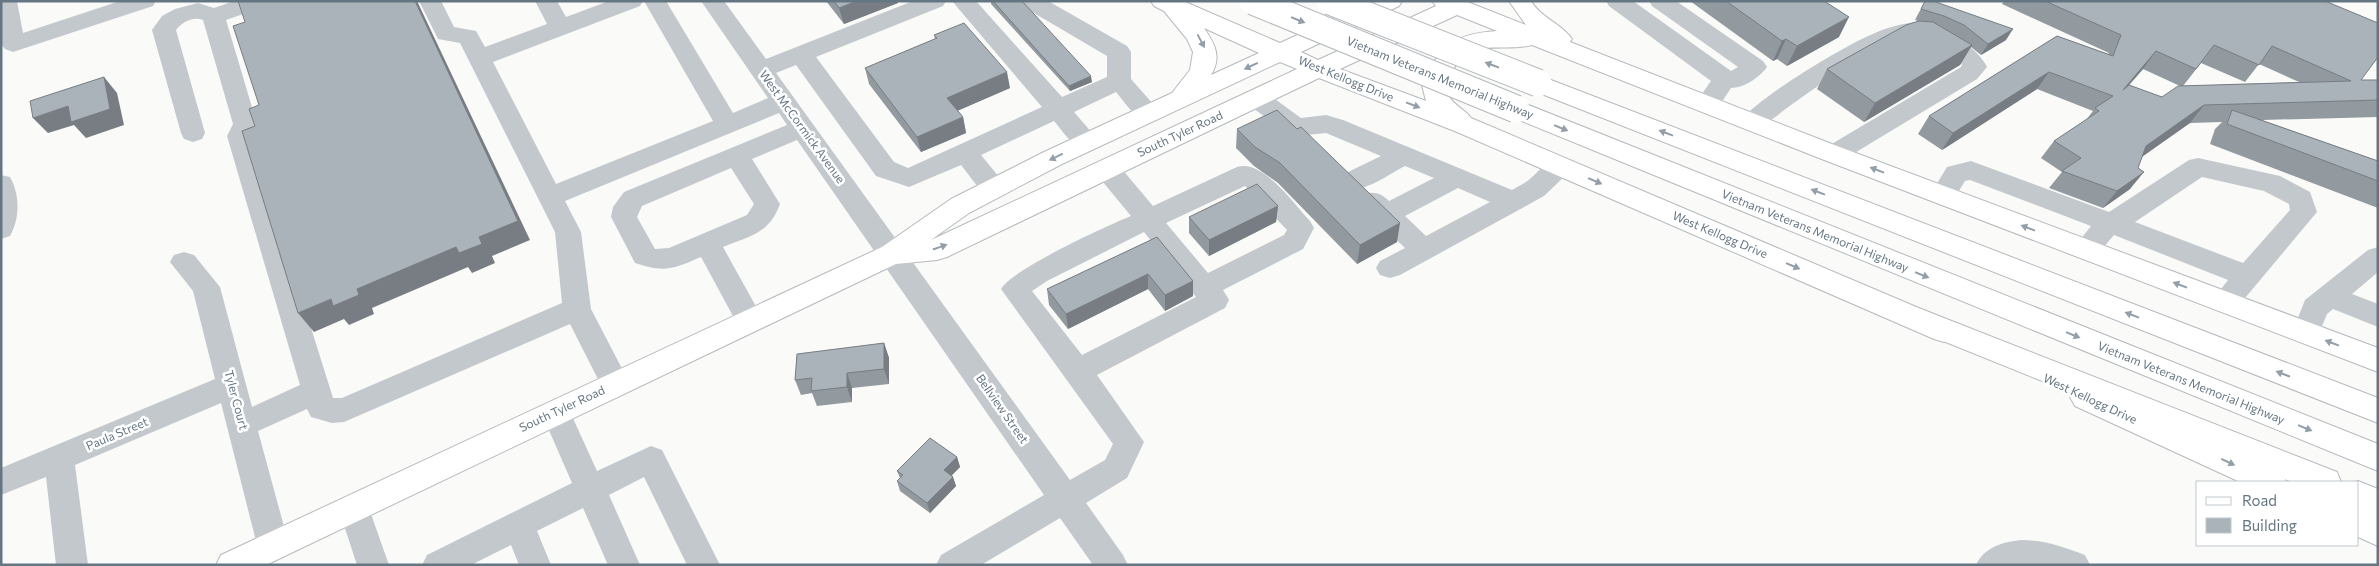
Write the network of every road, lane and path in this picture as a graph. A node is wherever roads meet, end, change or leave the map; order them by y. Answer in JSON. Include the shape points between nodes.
{"nodes":[{"id":1,"x":6,"y":1,"type":"edge"},
{"id":2,"x":145,"y":1,"type":"edge"},
{"id":3,"x":258,"y":1,"type":"edge"},
{"id":4,"x":430,"y":1,"type":"edge"},
{"id":5,"x":546,"y":1,"type":"edge"},
{"id":6,"x":632,"y":1,"type":"edge"},
{"id":7,"x":655,"y":1,"type":"edge"},
{"id":8,"x":712,"y":1,"type":"edge"},
{"id":9,"x":935,"y":1,"type":"edge"},
{"id":10,"x":963,"y":1,"type":"edge"},
{"id":11,"x":1030,"y":1,"type":"edge"},
{"id":12,"x":1253,"y":1,"type":"edge"},
{"id":13,"x":1280,"y":1,"type":"edge"},
{"id":14,"x":1330,"y":1,"type":"edge"},
{"id":15,"x":1391,"y":1,"type":"edge"},
{"id":16,"x":1520,"y":1,"type":"edge"},
{"id":17,"x":1616,"y":1,"type":"edge"},
{"id":18,"x":1660,"y":1,"type":"edge"},
{"id":19,"x":1455,"y":3,"type":"edge"},
{"id":20,"x":1173,"y":6,"type":"edge"},
{"id":21,"x":213,"y":16,"type":"junction"},
{"id":22,"x":560,"y":28,"type":"junction"},
{"id":23,"x":1539,"y":40,"type":"junction"},
{"id":24,"x":1280,"y":52,"type":"junction"},
{"id":25,"x":801,"y":54,"type":"junction"},
{"id":26,"x":479,"y":58,"type":"junction"},
{"id":27,"x":1593,"y":59,"type":"junction"},
{"id":28,"x":1318,"y":69,"type":"junction"},
{"id":29,"x":761,"y":70,"type":"junction"},
{"id":30,"x":1725,"y":79,"type":"junction"},
{"id":31,"x":1120,"y":81,"type":"junction"},
{"id":32,"x":1256,"y":98,"type":"junction"},
{"id":33,"x":1179,"y":99,"type":"junction"},
{"id":34,"x":783,"y":102,"type":"junction"},
{"id":35,"x":1707,"y":104,"type":"junction"},
{"id":36,"x":1058,"y":109,"type":"junction"},
{"id":37,"x":1149,"y":113,"type":"junction"},
{"id":38,"x":1752,"y":122,"type":"junction"},
{"id":39,"x":727,"y":124,"type":"junction"},
{"id":40,"x":1466,"y":126,"type":"junction"},
{"id":41,"x":1297,"y":127,"type":"junction"},
{"id":42,"x":802,"y":128,"type":"junction"},
{"id":43,"x":192,"y":133,"type":"dead end"},
{"id":44,"x":1087,"y":142,"type":"junction"},
{"id":45,"x":1318,"y":147,"type":"edge"},
{"id":46,"x":964,"y":152,"type":"junction"},
{"id":47,"x":1834,"y":154,"type":"junction"},
{"id":48,"x":736,"y":155,"type":"junction"},
{"id":49,"x":1405,"y":155,"type":"junction"},
{"id":50,"x":1559,"y":166,"type":"junction"},
{"id":51,"x":1107,"y":169,"type":"junction"},
{"id":52,"x":1458,"y":178,"type":"junction"},
{"id":53,"x":1,"y":184,"type":"edge"},
{"id":54,"x":2011,"y":186,"type":"junction"},
{"id":55,"x":995,"y":188,"type":"junction"},
{"id":56,"x":1943,"y":195,"type":"junction"},
{"id":57,"x":550,"y":197,"type":"junction"},
{"id":58,"x":1513,"y":201,"type":"junction"},
{"id":59,"x":1387,"y":214,"type":"junction"},
{"id":60,"x":1998,"y":216,"type":"junction"},
{"id":61,"x":1150,"y":219,"type":"junction"},
{"id":62,"x":2110,"y":225,"type":"junction"},
{"id":63,"x":1,"y":229,"type":"edge"},
{"id":64,"x":707,"y":243,"type":"junction"},
{"id":65,"x":2086,"y":249,"type":"junction"},
{"id":66,"x":1423,"y":250,"type":"junction"},
{"id":67,"x":892,"y":254,"type":"junction"},
{"id":68,"x":2378,"y":257,"type":"edge"},
{"id":69,"x":184,"y":262,"type":"dead end"},
{"id":70,"x":1390,"y":268,"type":"dead end"},
{"id":71,"x":2248,"y":276,"type":"junction"},
{"id":72,"x":1204,"y":287,"type":"junction"},
{"id":73,"x":2329,"y":296,"type":"junction"},
{"id":74,"x":2225,"y":302,"type":"junction"},
{"id":75,"x":577,"y":309,"type":"junction"},
{"id":76,"x":2378,"y":316,"type":"edge"},
{"id":77,"x":1921,"y":320,"type":"junction"},
{"id":78,"x":750,"y":321,"type":"junction"},
{"id":79,"x":2306,"y":333,"type":"junction"},
{"id":80,"x":2378,"y":360,"type":"edge"},
{"id":81,"x":1078,"y":371,"type":"junction"},
{"id":82,"x":615,"y":384,"type":"junction"},
{"id":83,"x":232,"y":385,"type":"junction"},
{"id":84,"x":316,"y":391,"type":"junction"},
{"id":85,"x":2378,"y":411,"type":"edge"},
{"id":86,"x":556,"y":412,"type":"junction"},
{"id":87,"x":242,"y":425,"type":"junction"},
{"id":88,"x":58,"y":458,"type":"junction"},
{"id":89,"x":2378,"y":458,"type":"edge"},
{"id":90,"x":2269,"y":481,"type":"edge"},
{"id":91,"x":2324,"y":481,"type":"edge"},
{"id":92,"x":1,"y":482,"type":"edge"},
{"id":93,"x":591,"y":488,"type":"junction"},
{"id":94,"x":2359,"y":495,"type":"edge"},
{"id":95,"x":1066,"y":500,"type":"junction"},
{"id":96,"x":2378,"y":503,"type":"edge"},
{"id":97,"x":354,"y":507,"type":"junction"},
{"id":98,"x":2359,"y":522,"type":"edge"},
{"id":99,"x":518,"y":524,"type":"junction"},
{"id":100,"x":2378,"y":532,"type":"edge"},
{"id":101,"x":274,"y":545,"type":"junction"},
{"id":102,"x":2005,"y":559,"type":"edge"},
{"id":103,"x":72,"y":565,"type":"edge"},
{"id":104,"x":232,"y":565,"type":"edge"},
{"id":105,"x":373,"y":565,"type":"edge"},
{"id":106,"x":438,"y":565,"type":"edge"},
{"id":107,"x":535,"y":565,"type":"edge"},
{"id":108,"x":624,"y":565,"type":"edge"},
{"id":109,"x":704,"y":565,"type":"edge"},
{"id":110,"x":952,"y":565,"type":"edge"},
{"id":111,"x":1112,"y":565,"type":"edge"},
{"id":112,"x":2074,"y":565,"type":"edge"}],
"edges":[{"from":1,"to":2,"type":"street","via":[[13,44]]},
{"from":3,"to":21,"type":"street"},
{"from":4,"to":26,"type":"street","via":[[446,34],[468,36]]},
{"from":5,"to":22,"type":"street"},
{"from":6,"to":22,"type":"street"},
{"from":7,"to":39,"type":"street"},
{"from":8,"to":29,"type":"street","name":"West McCormick Avenue"},
{"from":9,"to":25,"type":"street"},
{"from":10,"to":36,"type":"street"},
{"from":11,"to":31,"type":"street","via":[[1119,52]]},
{"from":12,"to":89,"type":"main road","name":"Vietnam Veterans Memorial Highway","one_way":true,"bridge":true},
{"from":13,"to":20,"type":"main road","via":[[1265,13],[1248,19],[1226,19]]},
{"from":85,"to":14,"type":"main road","one_way":true,"bridge":true},
{"from":15,"to":24,"type":"main road","name":"South Tyler Road"},
{"from":16,"to":27,"type":"main road","via":[[1547,30]]},
{"from":17,"to":30,"type":"street"},
{"from":18,"to":30,"type":"street","via":[[1755,68],[1734,80]]},
{"from":19,"to":23,"type":"main road"},
{"from":19,"to":28,"type":"main road","name":"South Tyler Road"},
{"from":20,"to":24,"type":"main road","name":"West Kellogg Drive"},
{"from":20,"to":33,"type":"main road","one_way":true,"via":[[1196,32],[1207,52],[1205,66],[1195,83]]},
{"from":21,"to":43,"type":"street","via":[[198,10],[173,18],[164,30]]},
{"from":21,"to":84,"type":"street","via":[[245,124],[239,136]]},
{"from":22,"to":26,"type":"street"},
{"from":23,"to":27,"type":"main road"},
{"from":23,"to":40,"type":"main road","via":[[1504,38],[1473,41],[1449,57],[1434,85],[1438,102]]},
{"from":24,"to":28,"type":"main road","name":"West Kellogg Drive"},
{"from":24,"to":33,"type":"main road","name":"South Tyler Road","one_way":true},
{"from":25,"to":29,"type":"street"},
{"from":25,"to":46,"type":"street","via":[[884,169],[909,178]]},
{"from":26,"to":57,"type":"street"},
{"from":27,"to":35,"type":"main road"},
{"from":28,"to":32,"type":"main road","name":"South Tyler Road"},
{"from":28,"to":40,"type":"main road","name":"West Kellogg Drive","one_way":true},
{"from":29,"to":34,"type":"street","name":"West McCormick Avenue"},
{"from":30,"to":35,"type":"street"},
{"from":31,"to":36,"type":"street"},
{"from":31,"to":37,"type":"street"},
{"from":32,"to":41,"type":"street"},
{"from":32,"to":51,"type":"main road","name":"South Tyler Road"},
{"from":33,"to":37,"type":"main road","name":"South Tyler Road"},
{"from":34,"to":39,"type":"street"},
{"from":34,"to":42,"type":"street","name":"West McCormick Avenue"},
{"from":35,"to":38,"type":"main road"},
{"from":36,"to":44,"type":"street"},
{"from":36,"to":46,"type":"street"},
{"from":37,"to":44,"type":"main road","name":"South Tyler Road"},
{"from":38,"to":47,"type":"main road"},
{"from":38,"to":47,"type":"street","via":[[1824,72],[1866,47],[1906,30],[1922,31],[1975,63],[1970,73]]},
{"from":39,"to":57,"type":"street"},
{"from":40,"to":50,"type":"main road","name":"West Kellogg Drive"},
{"from":41,"to":45,"type":"street"},
{"from":41,"to":49,"type":"street","via":[[1334,126]]},
{"from":42,"to":48,"type":"street"},
{"from":42,"to":67,"type":"street","name":"West McCormick Avenue"},
{"from":44,"to":55,"type":"main road","name":"South Tyler Road","one_way":true},
{"from":46,"to":55,"type":"street"},
{"from":56,"to":47,"type":"main road","one_way":true},
{"from":48,"to":64,"type":"street","via":[[767,204],[756,222]]},
{"from":48,"to":64,"type":"street","via":[[633,199],[626,207],[624,217],[645,256],[657,260],[672,258]]},
{"from":49,"to":52,"type":"street"},
{"from":49,"to":59,"type":"street","via":[[1346,174]]},
{"from":50,"to":58,"type":"street","via":[[1535,189]]},
{"from":50,"to":77,"type":"main road","name":"West Kellogg Drive","one_way":true},
{"from":51,"to":61,"type":"street"},
{"from":67,"to":51,"type":"main road","name":"South Tyler Road","one_way":true,"via":[[937,250]]},
{"from":52,"to":58,"type":"street"},
{"from":52,"to":59,"type":"street"},
{"from":53,"to":63,"type":"street","via":[[4,223]]},
{"from":54,"to":56,"type":"street","via":[[1971,170],[1956,174]]},
{"from":54,"to":60,"type":"street"},
{"from":54,"to":62,"type":"street"},
{"from":55,"to":67,"type":"main road","name":"South Tyler Road","via":[[960,206]]},
{"from":56,"to":60,"type":"main road"},
{"from":57,"to":75,"type":"street","via":[[568,232]]},
{"from":58,"to":66,"type":"street"},
{"from":59,"to":66,"type":"street"},
{"from":65,"to":60,"type":"main road","one_way":true},
{"from":61,"to":72,"type":"street"},
{"from":61,"to":72,"type":"street","via":[[1246,174],[1256,180],[1300,228],[1294,242]]},
{"from":61,"to":81,"type":"street","via":[[1037,274],[1015,289]]},
{"from":62,"to":65,"type":"street"},
{"from":62,"to":71,"type":"street"},
{"from":62,"to":71,"type":"street","via":[[2198,167],[2271,183],[2301,199],[2304,212]]},
{"from":64,"to":78,"type":"street"},
{"from":74,"to":65,"type":"main road","one_way":true},
{"from":66,"to":70,"type":"street"},
{"from":67,"to":78,"type":"main road","name":"South Tyler Road"},
{"from":67,"to":95,"type":"street","name":"Bellview Street"},
{"from":68,"to":73,"type":"street"},
{"from":69,"to":83,"type":"street","name":"Tyler Court","via":[[206,287]]},
{"from":71,"to":74,"type":"street"},
{"from":72,"to":81,"type":"street","via":[[1215,300]]},
{"from":73,"to":76,"type":"street"},
{"from":73,"to":79,"type":"street","via":[[2315,308]]},
{"from":74,"to":79,"type":"main road"},
{"from":75,"to":82,"type":"street"},
{"from":75,"to":84,"type":"street","via":[[344,410],[322,408]]},
{"from":77,"to":90,"type":"main road","name":"West Kellogg Drive","one_way":true},
{"from":77,"to":91,"type":"main road"},
{"from":78,"to":82,"type":"main road","name":"South Tyler Road"},
{"from":80,"to":79,"type":"main road","one_way":true},
{"from":81,"to":95,"type":"street","via":[[1129,442],[1116,469]]},
{"from":82,"to":86,"type":"main road","name":"South Tyler Road"},
{"from":83,"to":87,"type":"street","name":"Tyler Court"},
{"from":83,"to":88,"type":"street","name":"Paula Street"},
{"from":84,"to":87,"type":"street"},
{"from":86,"to":93,"type":"street"},
{"from":86,"to":97,"type":"main road","name":"South Tyler Road"},
{"from":87,"to":101,"type":"street","name":"Tyler Court"},
{"from":88,"to":92,"type":"street","name":"Paula Street"},
{"from":88,"to":103,"type":"street"},
{"from":93,"to":99,"type":"street"},
{"from":93,"to":108,"type":"street"},
{"from":93,"to":109,"type":"street","via":[[646,460],[654,461]]},
{"from":94,"to":96,"type":"main road"},
{"from":95,"to":110,"type":"street"},
{"from":95,"to":111,"type":"street","name":"Bellview Street"},
{"from":97,"to":101,"type":"main road","name":"South Tyler Road"},
{"from":97,"to":105,"type":"street"},
{"from":98,"to":100,"type":"main road"},
{"from":99,"to":106,"type":"street"},
{"from":99,"to":107,"type":"street"},
{"from":101,"to":104,"type":"main road","name":"South Tyler Road"},
{"from":102,"to":112,"type":"street","via":[[2049,556]]}]}
